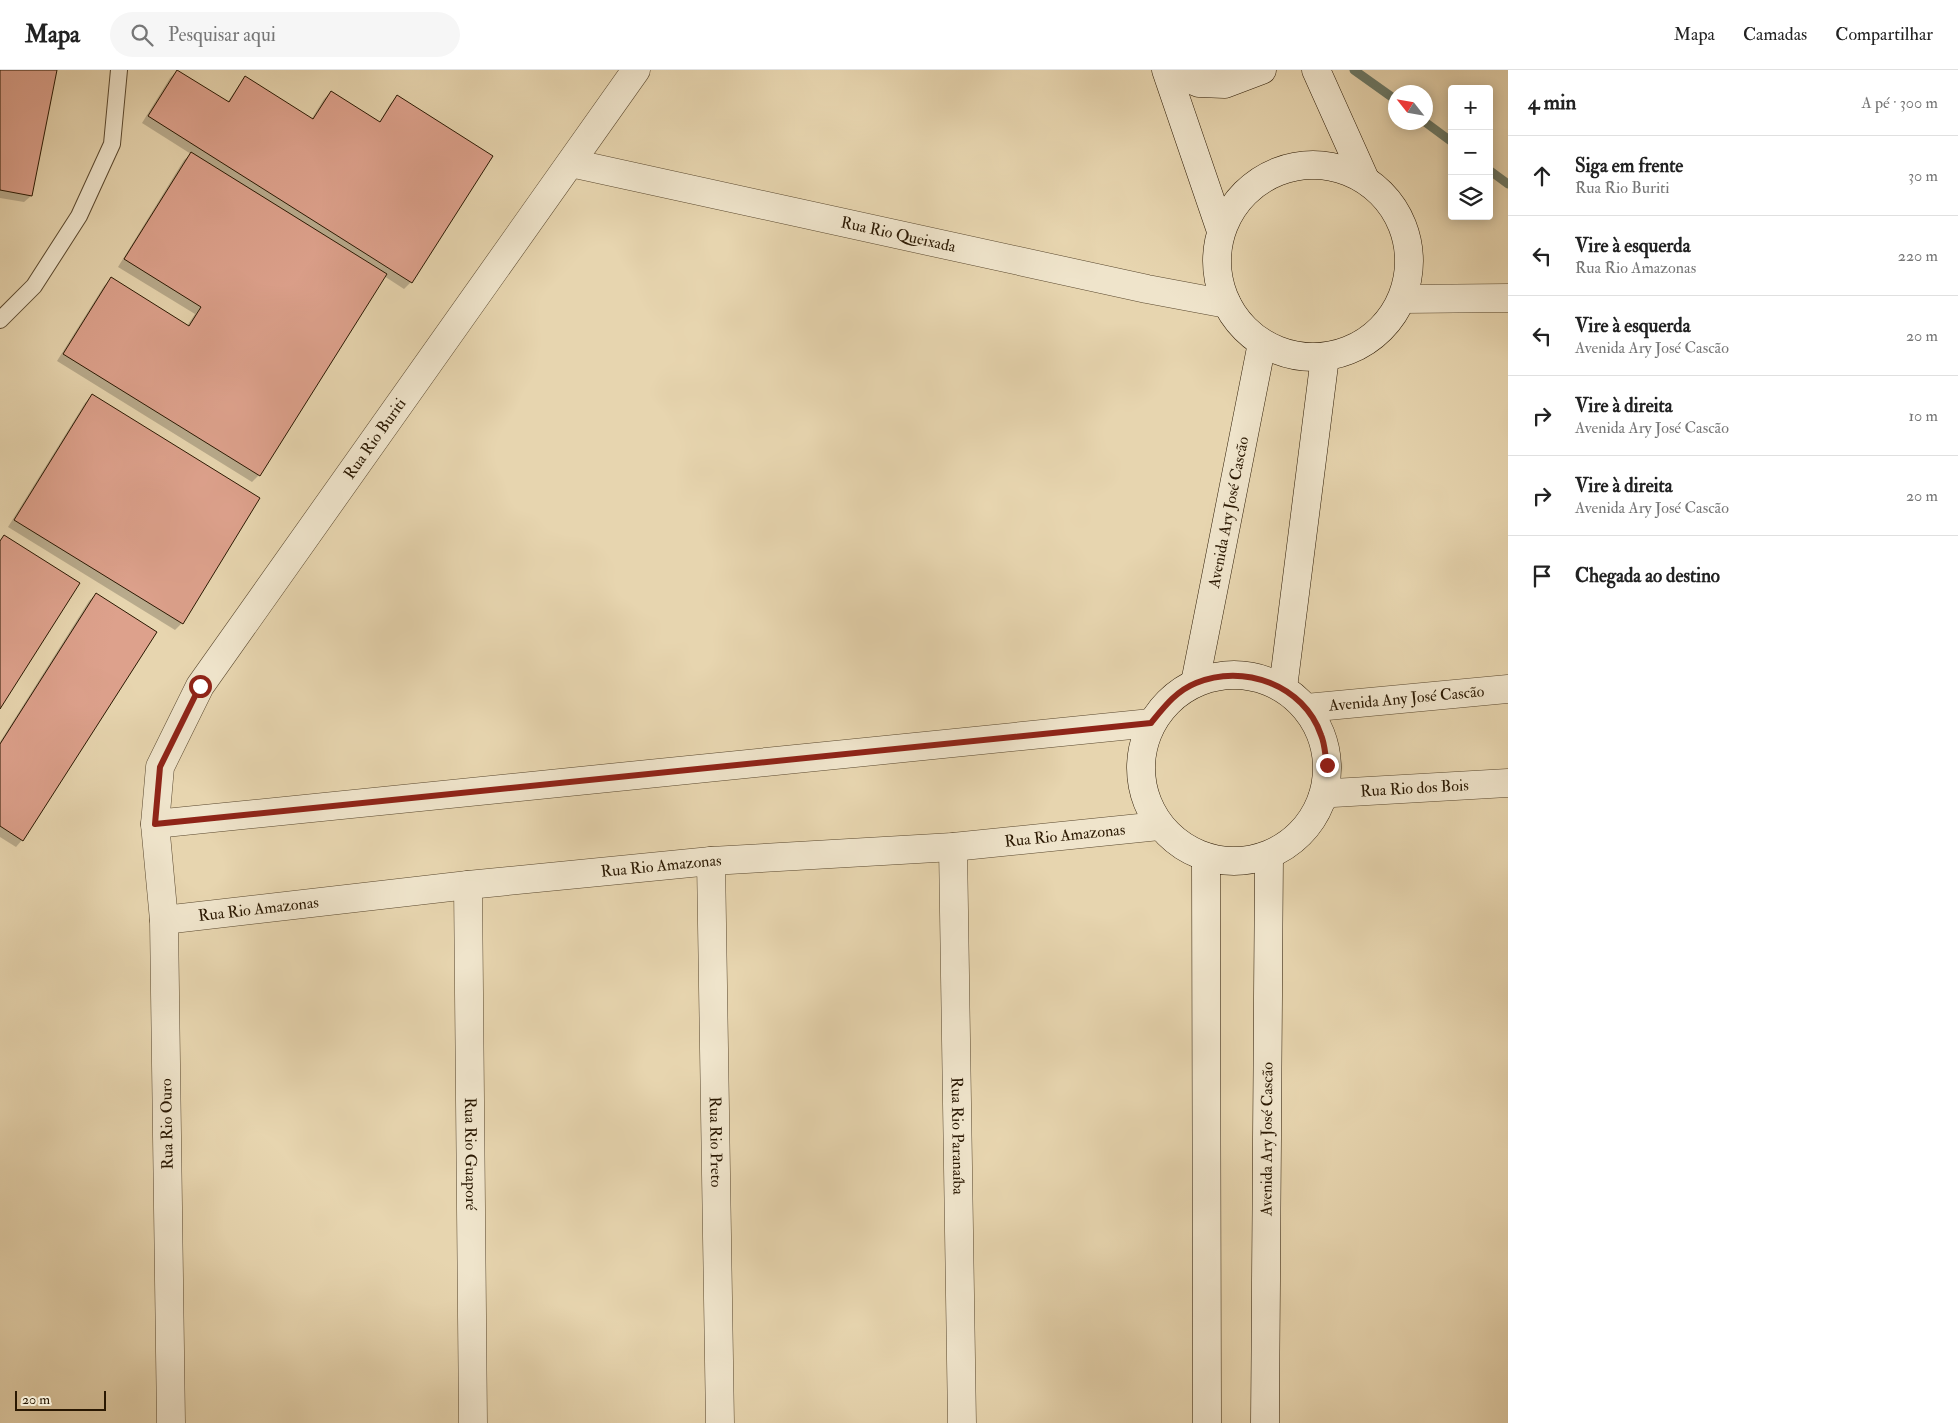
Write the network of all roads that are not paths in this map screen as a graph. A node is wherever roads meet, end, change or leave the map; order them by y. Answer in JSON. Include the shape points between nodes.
{"nodes":[{"id":1,"x":119,"y":70,"type":"edge"},
{"id":2,"x":636,"y":70,"type":"edge"},
{"id":3,"x":1166,"y":70,"type":"edge"},
{"id":4,"x":1262,"y":70,"type":"edge"},
{"id":5,"x":1316,"y":70,"type":"edge"},
{"id":6,"x":571,"y":163,"type":"junction"},
{"id":7,"x":1364,"y":177,"type":"junction"},
{"id":8,"x":1220,"y":232,"type":"junction"},
{"id":9,"x":1508,"y":298,"type":"edge"},
{"id":10,"x":1402,"y":299,"type":"junction"},
{"id":11,"x":1227,"y":304,"type":"junction"},
{"id":12,"x":0,"y":320,"type":"edge"},
{"id":13,"x":1262,"y":343,"type":"junction"},
{"id":14,"x":1325,"y":356,"type":"junction"},
{"id":15,"x":1195,"y":683,"type":"junction"},
{"id":16,"x":1283,"y":688,"type":"junction"},
{"id":17,"x":1508,"y":689,"type":"edge"},
{"id":18,"x":1306,"y":708,"type":"junction"},
{"id":19,"x":1151,"y":723,"type":"junction"},
{"id":20,"x":1508,"y":782,"type":"edge"},
{"id":21,"x":1323,"y":796,"type":"junction"},
{"id":22,"x":155,"y":824,"type":"junction"},
{"id":23,"x":1159,"y":826,"type":"junction"},
{"id":24,"x":953,"y":847,"type":"junction"},
{"id":25,"x":1269,"y":855,"type":"junction"},
{"id":26,"x":1206,"y":858,"type":"junction"},
{"id":27,"x":712,"y":861,"type":"junction"},
{"id":28,"x":468,"y":885,"type":"junction"},
{"id":29,"x":164,"y":920,"type":"junction"},
{"id":30,"x":171,"y":1423,"type":"edge"},
{"id":31,"x":473,"y":1423,"type":"edge"},
{"id":32,"x":720,"y":1423,"type":"edge"},
{"id":33,"x":962,"y":1423,"type":"edge"},
{"id":34,"x":1207,"y":1423,"type":"edge"},
{"id":35,"x":1265,"y":1423,"type":"edge"}],
"edges":[{"from":1,"to":12,"type":"lane","via":[[112,144],[79,216],[34,286]]},
{"from":2,"to":6,"type":"street","name":"Rua Rio Buriti"},
{"from":3,"to":4,"type":"street","via":[[1199,83],[1225,84]]},
{"from":3,"to":8,"type":"street"},
{"from":5,"to":7,"type":"street"},
{"from":6,"to":11,"type":"street","name":"Rua Rio Queixada"},
{"from":6,"to":22,"type":"street","name":"Rua Rio Buriti","via":[[200,686],[160,767]]},
{"from":7,"to":8,"type":"street","via":[[1322,163],[1279,169],[1243,194]]},
{"from":7,"to":10,"type":"street","via":[[1396,210],[1405,236],[1410,254]]},
{"from":8,"to":11,"type":"street","via":[[1217,268]]},
{"from":9,"to":10,"type":"street"},
{"from":10,"to":14,"type":"street","via":[[1383,327],[1357,346]]},
{"from":11,"to":13,"type":"street","via":[[1242,326]]},
{"from":13,"to":14,"type":"street","via":[[1293,355]]},
{"from":13,"to":15,"type":"street","name":"Avenida Ary José Cascão"},
{"from":14,"to":16,"type":"street"},
{"from":15,"to":16,"type":"street","via":[[1224,675],[1255,677]]},
{"from":15,"to":19,"type":"street","via":[[1170,699]]},
{"from":16,"to":18,"type":"street"},
{"from":17,"to":18,"type":"street","name":"Avenida Any José Cascão"},
{"from":18,"to":21,"type":"street","via":[[1321,735],[1327,765]]},
{"from":19,"to":22,"type":"street"},
{"from":19,"to":23,"type":"street","via":[[1140,758],[1142,785],[1143,794]]},
{"from":20,"to":21,"type":"street","name":"Rua Rio dos Bois"},
{"from":21,"to":25,"type":"street","via":[[1312,821],[1293,841]]},
{"from":22,"to":29,"type":"street","name":"Rua Rio Ouro"},
{"from":23,"to":24,"type":"street","name":"Rua Rio Amazonas"},
{"from":23,"to":26,"type":"street","via":[[1180,846]]},
{"from":24,"to":27,"type":"street","name":"Rua Rio Amazonas"},
{"from":24,"to":33,"type":"street","name":"Rua Rio Paranaíba"},
{"from":25,"to":26,"type":"street","via":[[1238,862]]},
{"from":25,"to":35,"type":"street","name":"Avenida Ary José Cascão"},
{"from":26,"to":34,"type":"street"},
{"from":27,"to":28,"type":"street","name":"Rua Rio Amazonas"},
{"from":27,"to":32,"type":"street","name":"Rua Rio Preto"},
{"from":28,"to":29,"type":"street","name":"Rua Rio Amazonas"},
{"from":28,"to":31,"type":"street","name":"Rua Rio Guaporé"},
{"from":29,"to":30,"type":"street","name":"Rua Rio Ouro"}]}
